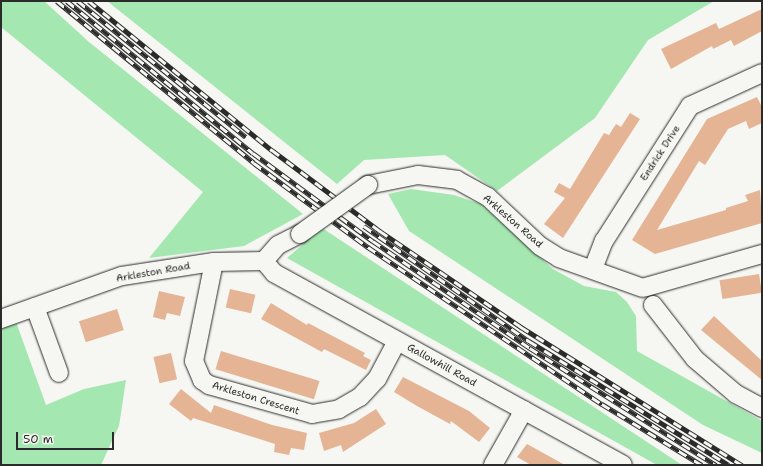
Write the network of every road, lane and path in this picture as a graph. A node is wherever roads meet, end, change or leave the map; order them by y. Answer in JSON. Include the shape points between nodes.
{"nodes":[{"id":1,"x":762,"y":73,"type":"edge"},
{"id":2,"x":762,"y":254,"type":"edge"},
{"id":3,"x":264,"y":261,"type":"junction"},
{"id":4,"x":214,"y":262,"type":"junction"},
{"id":5,"x":593,"y":269,"type":"junction"},
{"id":6,"x":648,"y":295,"type":"junction"},
{"id":7,"x":35,"y":307,"type":"junction"},
{"id":8,"x":1,"y":319,"type":"edge"},
{"id":9,"x":397,"y":341,"type":"junction"},
{"id":10,"x":58,"y":373,"type":"dead end"},
{"id":11,"x":762,"y":408,"type":"edge"},
{"id":12,"x":524,"y":410,"type":"junction"},
{"id":13,"x":493,"y":465,"type":"edge"},
{"id":14,"x":623,"y":465,"type":"edge"}],
"edges":[{"from":1,"to":5,"type":"street","name":"Endrick Drive","via":[[690,106],[604,241]]},
{"from":2,"to":6,"type":"street","via":[[685,277],[666,279]]},
{"from":3,"to":4,"type":"street","name":"Arkleston Road"},
{"from":3,"to":5,"type":"street","name":"Arkleston Road","bridge":true,"via":[[278,245],[300,234],[368,185],[418,174],[457,180],[488,197],[540,246],[573,265]]},
{"from":3,"to":9,"type":"street","name":"Gallowhill Road","via":[[274,273]]},
{"from":4,"to":7,"type":"street","name":"Arkleston Road","via":[[122,276]]},
{"from":4,"to":9,"type":"street","name":"Arkleston Crescent","via":[[194,361],[202,380],[209,384],[312,414],[338,409],[360,398],[377,379]]},
{"from":5,"to":6,"type":"street","name":"Arkleston Road"},
{"from":6,"to":11,"type":"street","via":[[696,359],[736,394]]},
{"from":7,"to":8,"type":"street","name":"Arkleston Road"},
{"from":7,"to":10,"type":"street"},
{"from":9,"to":12,"type":"street","name":"Gallowhill Road"},
{"from":12,"to":13,"type":"street"},
{"from":12,"to":14,"type":"street","name":"Gallowhill Road"}]}
